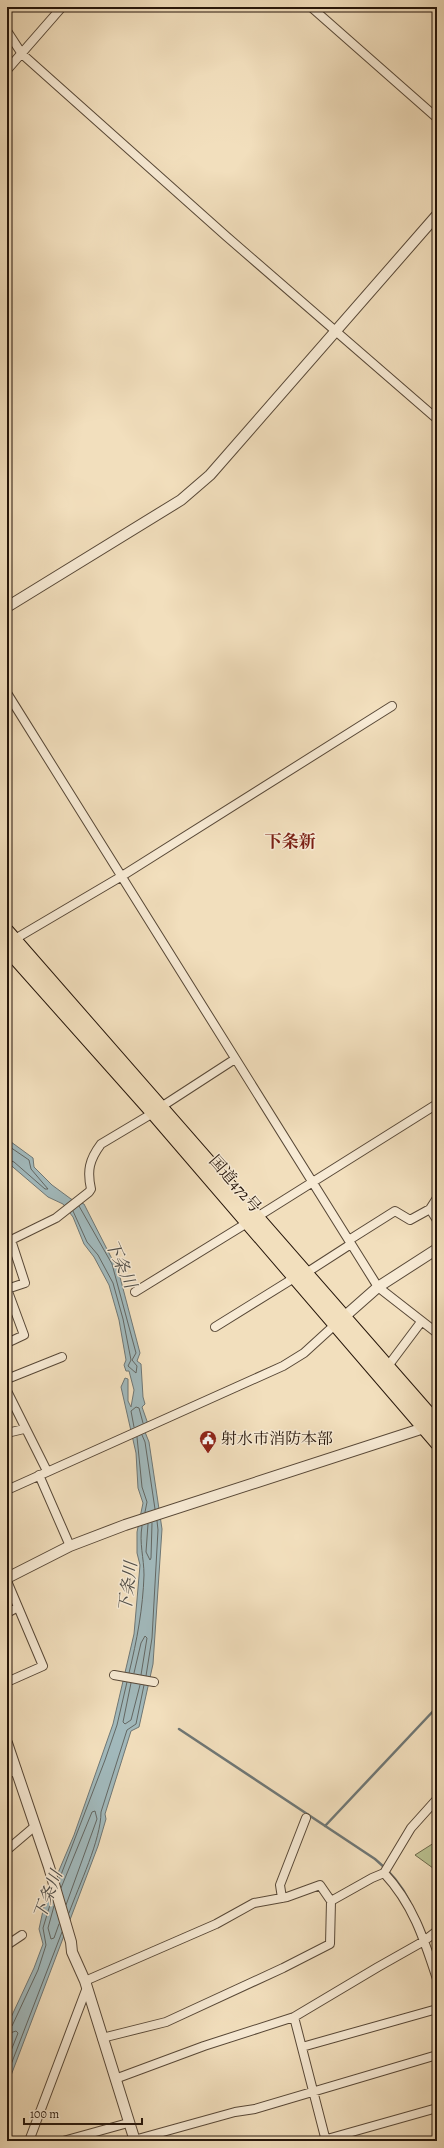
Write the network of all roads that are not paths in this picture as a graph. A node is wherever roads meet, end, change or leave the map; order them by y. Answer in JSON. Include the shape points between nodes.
{"nodes":[{"id":1,"x":62,"y":7,"type":"edge"},
{"id":2,"x":311,"y":7,"type":"edge"},
{"id":3,"x":7,"y":31,"type":"edge"},
{"id":4,"x":22,"y":54,"type":"junction"},
{"id":5,"x":7,"y":70,"type":"edge"},
{"id":6,"x":437,"y":118,"type":"edge"},
{"id":7,"x":437,"y":216,"type":"edge"},
{"id":8,"x":336,"y":331,"type":"junction"},
{"id":9,"x":437,"y":419,"type":"edge"},
{"id":10,"x":7,"y":607,"type":"edge"},
{"id":11,"x":7,"y":693,"type":"edge"},
{"id":12,"x":392,"y":706,"type":"dead end"},
{"id":13,"x":122,"y":876,"type":"junction"},
{"id":14,"x":10,"y":940,"type":"edge"},
{"id":15,"x":235,"y":1059,"type":"junction"},
{"id":16,"x":437,"y":1104,"type":"edge"},
{"id":17,"x":157,"y":1110,"type":"junction"},
{"id":18,"x":312,"y":1181,"type":"junction"},
{"id":19,"x":437,"y":1198,"type":"edge"},
{"id":20,"x":430,"y":1209,"type":"junction"},
{"id":21,"x":252,"y":1220,"type":"junction"},
{"id":22,"x":437,"y":1220,"type":"edge"},
{"id":23,"x":9,"y":1241,"type":"edge"},
{"id":24,"x":350,"y":1242,"type":"junction"},
{"id":25,"x":437,"y":1249,"type":"edge"},
{"id":26,"x":300,"y":1275,"type":"junction"},
{"id":27,"x":378,"y":1287,"type":"junction"},
{"id":28,"x":7,"y":1289,"type":"edge"},
{"id":29,"x":134,"y":1292,"type":"dead end"},
{"id":30,"x":340,"y":1321,"type":"junction"},
{"id":31,"x":421,"y":1322,"type":"junction"},
{"id":32,"x":215,"y":1327,"type":"dead end"},
{"id":33,"x":437,"y":1333,"type":"edge"},
{"id":34,"x":7,"y":1343,"type":"edge"},
{"id":35,"x":62,"y":1357,"type":"dead end"},
{"id":36,"x":388,"y":1366,"type":"junction"},
{"id":37,"x":7,"y":1378,"type":"edge"},
{"id":38,"x":7,"y":1391,"type":"edge"},
{"id":39,"x":437,"y":1424,"type":"edge"},
{"id":40,"x":424,"y":1428,"type":"junction"},
{"id":41,"x":24,"y":1429,"type":"junction"},
{"id":42,"x":7,"y":1433,"type":"edge"},
{"id":43,"x":437,"y":1443,"type":"edge"},
{"id":44,"x":43,"y":1473,"type":"junction"},
{"id":45,"x":7,"y":1490,"type":"edge"},
{"id":46,"x":70,"y":1546,"type":"junction"},
{"id":47,"x":7,"y":1578,"type":"edge"},
{"id":48,"x":7,"y":1581,"type":"edge"},
{"id":49,"x":18,"y":1606,"type":"junction"},
{"id":50,"x":7,"y":1612,"type":"edge"},
{"id":51,"x":115,"y":1675,"type":"dead end"},
{"id":52,"x":7,"y":1682,"type":"edge"},
{"id":53,"x":154,"y":1682,"type":"dead end"},
{"id":54,"x":7,"y":1743,"type":"edge"},
{"id":55,"x":17,"y":1770,"type":"junction"},
{"id":56,"x":7,"y":1774,"type":"edge"},
{"id":57,"x":437,"y":1799,"type":"edge"},
{"id":58,"x":306,"y":1818,"type":"dead end"},
{"id":59,"x":34,"y":1827,"type":"junction"},
{"id":60,"x":7,"y":1850,"type":"edge"},
{"id":61,"x":384,"y":1873,"type":"junction"},
{"id":62,"x":282,"y":1898,"type":"junction"},
{"id":63,"x":331,"y":1902,"type":"junction"},
{"id":64,"x":437,"y":1932,"type":"edge"},
{"id":65,"x":22,"y":1935,"type":"dead end"},
{"id":66,"x":424,"y":1941,"type":"junction"},
{"id":67,"x":7,"y":1945,"type":"edge"},
{"id":68,"x":437,"y":1979,"type":"edge"},
{"id":69,"x":85,"y":1985,"type":"junction"},
{"id":70,"x":437,"y":2010,"type":"edge"},
{"id":71,"x":294,"y":2017,"type":"junction"},
{"id":72,"x":102,"y":2038,"type":"junction"},
{"id":73,"x":302,"y":2047,"type":"junction"},
{"id":74,"x":437,"y":2055,"type":"edge"},
{"id":75,"x":115,"y":2080,"type":"junction"},
{"id":76,"x":314,"y":2090,"type":"junction"},
{"id":77,"x":437,"y":2108,"type":"edge"},
{"id":78,"x":128,"y":2123,"type":"junction"},
{"id":79,"x":78,"y":2139,"type":"edge"},
{"id":80,"x":324,"y":2140,"type":"edge"},
{"id":81,"x":29,"y":2141,"type":"edge"},
{"id":82,"x":63,"y":2141,"type":"edge"},
{"id":83,"x":135,"y":2141,"type":"edge"}],
"edges":[{"from":1,"to":4,"type":"street"},
{"from":2,"to":6,"type":"street"},
{"from":3,"to":4,"type":"street"},
{"from":4,"to":5,"type":"street"},
{"from":4,"to":8,"type":"street"},
{"from":7,"to":8,"type":"street"},
{"from":8,"to":9,"type":"street"},
{"from":8,"to":10,"type":"street","via":[[210,475],[193,491]]},
{"from":11,"to":13,"type":"street"},
{"from":12,"to":13,"type":"street"},
{"from":13,"to":14,"type":"street"},
{"from":13,"to":15,"type":"street"},
{"from":14,"to":17,"type":"highway","name":"国道472号"},
{"from":15,"to":17,"type":"street"},
{"from":15,"to":18,"type":"street"},
{"from":16,"to":18,"type":"street"},
{"from":17,"to":21,"type":"highway","name":"国道472号"},
{"from":17,"to":23,"type":"street","via":[[101,1144],[95,1152],[88,1172],[91,1189],[89,1192],[56,1218]]},
{"from":18,"to":21,"type":"street"},
{"from":18,"to":24,"type":"street"},
{"from":19,"to":20,"type":"street"},
{"from":20,"to":22,"type":"street"},
{"from":20,"to":24,"type":"street","via":[[410,1220],[395,1211]]},
{"from":21,"to":26,"type":"highway","name":"国道472号"},
{"from":21,"to":29,"type":"street"},
{"from":23,"to":28,"type":"street","via":[[25,1283]]},
{"from":24,"to":26,"type":"street"},
{"from":24,"to":27,"type":"street"},
{"from":25,"to":27,"type":"street"},
{"from":26,"to":30,"type":"highway","name":"国道472号"},
{"from":26,"to":32,"type":"street"},
{"from":27,"to":30,"type":"street"},
{"from":27,"to":31,"type":"street"},
{"from":28,"to":34,"type":"street","via":[[24,1334]]},
{"from":30,"to":36,"type":"highway","name":"国道472号"},
{"from":30,"to":40,"type":"highway","name":"国道472号"},
{"from":30,"to":44,"type":"street","via":[[304,1353],[283,1366]]},
{"from":31,"to":33,"type":"street"},
{"from":31,"to":36,"type":"street"},
{"from":35,"to":37,"type":"street"},
{"from":36,"to":39,"type":"highway","name":"国道472号"},
{"from":38,"to":41,"type":"street"},
{"from":39,"to":40,"type":"street"},
{"from":40,"to":43,"type":"highway","name":"国道472号"},
{"from":40,"to":46,"type":"street","via":[[125,1525]]},
{"from":41,"to":42,"type":"street"},
{"from":41,"to":44,"type":"street"},
{"from":44,"to":45,"type":"street"},
{"from":44,"to":46,"type":"street"},
{"from":46,"to":47,"type":"street"},
{"from":48,"to":49,"type":"street"},
{"from":49,"to":50,"type":"street"},
{"from":49,"to":52,"type":"street","via":[[43,1666]]},
{"from":51,"to":53,"type":"street"},
{"from":54,"to":55,"type":"street"},
{"from":55,"to":56,"type":"street"},
{"from":55,"to":59,"type":"street"},
{"from":57,"to":61,"type":"street","via":[[411,1828]]},
{"from":58,"to":62,"type":"street","via":[[280,1885]]},
{"from":59,"to":60,"type":"street"},
{"from":59,"to":69,"type":"street","via":[[50,1871],[72,1952]]},
{"from":61,"to":63,"type":"street"},
{"from":61,"to":66,"type":"street","via":[[400,1890]]},
{"from":62,"to":63,"type":"street","via":[[320,1886]]},
{"from":62,"to":69,"type":"street","via":[[254,1903],[216,1924]]},
{"from":63,"to":72,"type":"street","via":[[330,1944],[166,2022]]},
{"from":64,"to":66,"type":"street"},
{"from":65,"to":67,"type":"street"},
{"from":66,"to":68,"type":"street"},
{"from":66,"to":71,"type":"street"},
{"from":69,"to":72,"type":"street"},
{"from":69,"to":81,"type":"street"},
{"from":70,"to":73,"type":"street"},
{"from":71,"to":73,"type":"street"},
{"from":71,"to":75,"type":"street","via":[[204,2046]]},
{"from":72,"to":75,"type":"street"},
{"from":73,"to":76,"type":"street"},
{"from":74,"to":76,"type":"street"},
{"from":75,"to":78,"type":"street"},
{"from":76,"to":80,"type":"street"},
{"from":76,"to":83,"type":"street"},
{"from":77,"to":80,"type":"street"},
{"from":78,"to":79,"type":"street"},
{"from":78,"to":83,"type":"street"},
{"from":79,"to":82,"type":"street"}]}
